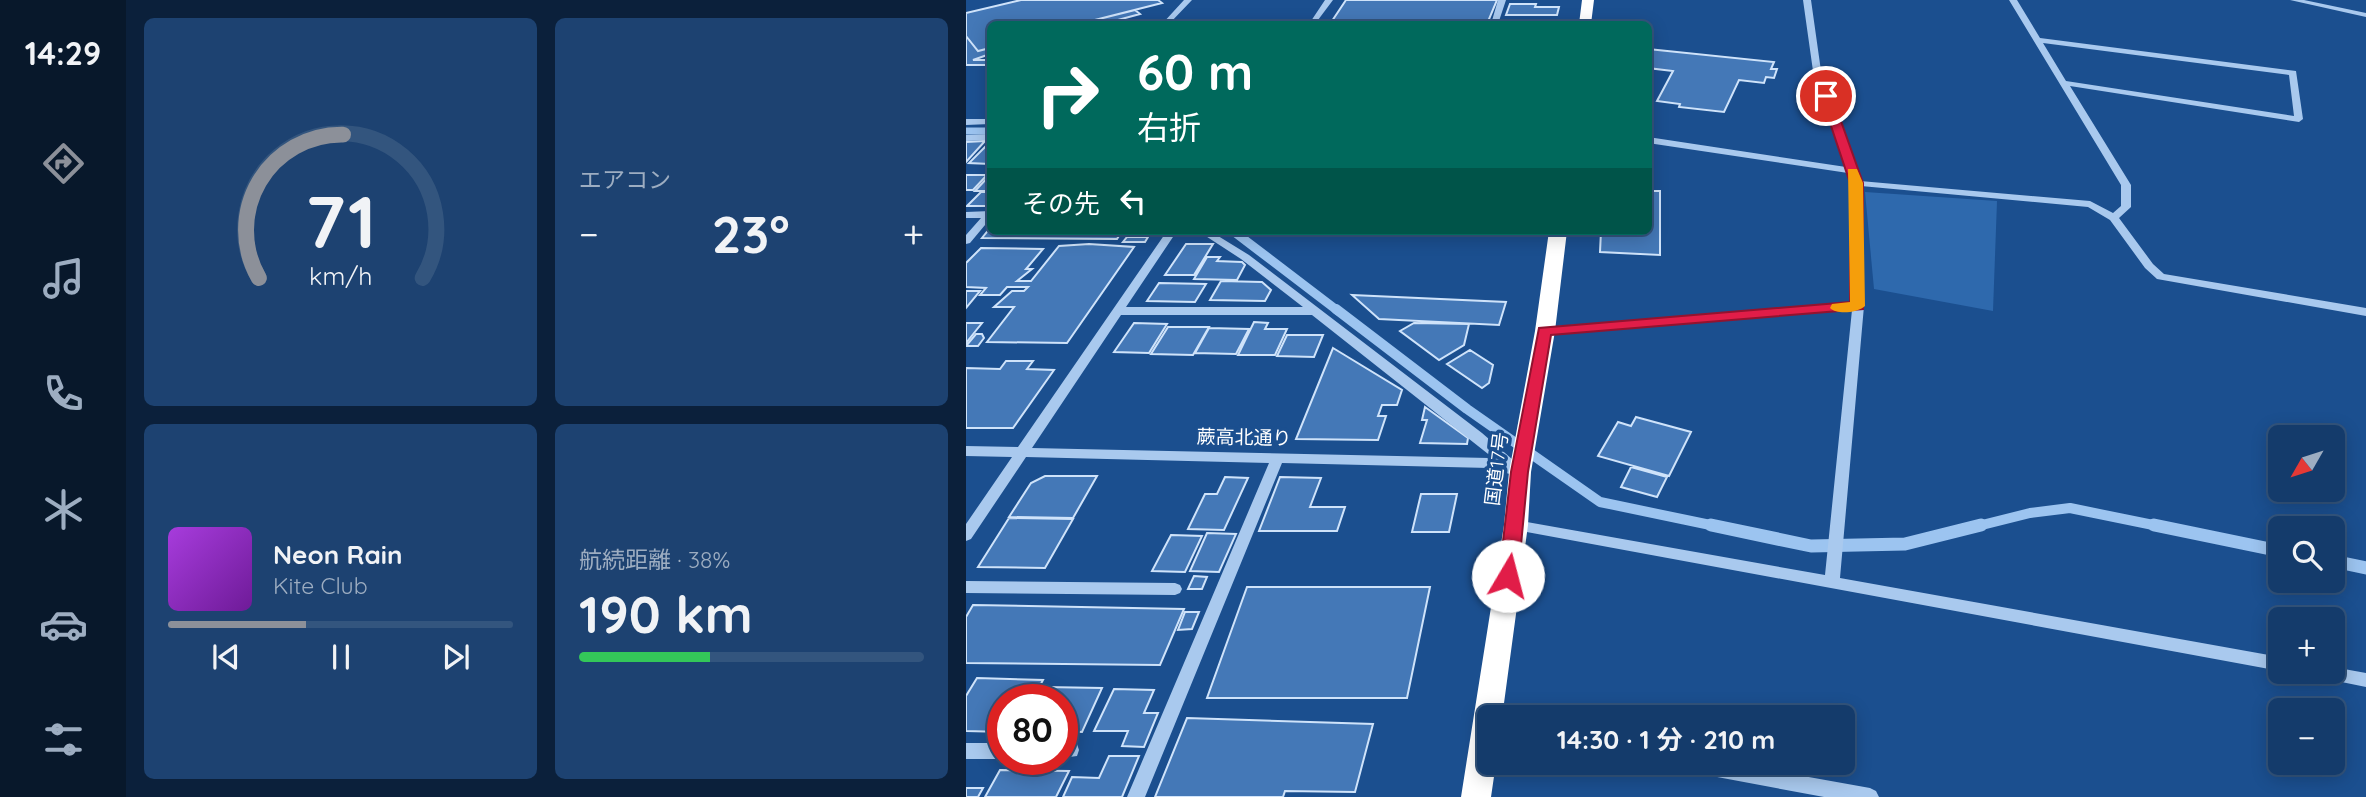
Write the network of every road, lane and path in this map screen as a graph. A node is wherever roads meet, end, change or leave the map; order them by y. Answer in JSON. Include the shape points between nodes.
{"nodes":[{"id":1,"x":1188,"y":0,"type":"edge"},
{"id":2,"x":1329,"y":0,"type":"edge"},
{"id":3,"x":1502,"y":0,"type":"edge"},
{"id":4,"x":1588,"y":0,"type":"edge"},
{"id":5,"x":1807,"y":0,"type":"edge"},
{"id":6,"x":2014,"y":0,"type":"edge"},
{"id":7,"x":2294,"y":0,"type":"edge"},
{"id":8,"x":2366,"y":15,"type":"edge"},
{"id":9,"x":1168,"y":21,"type":"edge"},
{"id":10,"x":1314,"y":21,"type":"edge"},
{"id":11,"x":1495,"y":21,"type":"edge"},
{"id":12,"x":1585,"y":21,"type":"edge"},
{"id":13,"x":2039,"y":40,"type":"junction"},
{"id":14,"x":2066,"y":83,"type":"junction"},
{"id":15,"x":966,"y":122,"type":"edge"},
{"id":16,"x":987,"y":122,"type":"edge"},
{"id":17,"x":987,"y":137,"type":"edge"},
{"id":18,"x":966,"y":138,"type":"edge"},
{"id":19,"x":1652,"y":141,"type":"edge"},
{"id":20,"x":1854,"y":177,"type":"junction"},
{"id":21,"x":966,"y":215,"type":"edge"},
{"id":22,"x":987,"y":215,"type":"edge"},
{"id":23,"x":987,"y":218,"type":"edge"},
{"id":24,"x":2114,"y":218,"type":"junction"},
{"id":25,"x":1169,"y":235,"type":"edge"},
{"id":26,"x":1209,"y":235,"type":"edge"},
{"id":27,"x":1557,"y":235,"type":"edge"},
{"id":28,"x":966,"y":241,"type":"edge"},
{"id":29,"x":1858,"y":306,"type":"junction"},
{"id":30,"x":1118,"y":311,"type":"junction"},
{"id":31,"x":1315,"y":311,"type":"junction"},
{"id":32,"x":2366,"y":312,"type":"edge"},
{"id":33,"x":1545,"y":331,"type":"junction"},
{"id":34,"x":966,"y":451,"type":"edge"},
{"id":35,"x":1021,"y":452,"type":"junction"},
{"id":36,"x":1278,"y":457,"type":"junction"},
{"id":37,"x":1520,"y":468,"type":"junction"},
{"id":38,"x":1516,"y":525,"type":"junction"},
{"id":39,"x":966,"y":535,"type":"edge"},
{"id":40,"x":1832,"y":583,"type":"junction"},
{"id":41,"x":966,"y":587,"type":"edge"},
{"id":42,"x":1175,"y":589,"type":"dead end"},
{"id":43,"x":2268,"y":662,"type":"edge"},
{"id":44,"x":2345,"y":676,"type":"edge"},
{"id":45,"x":2366,"y":680,"type":"edge"},
{"id":46,"x":1491,"y":705,"type":"edge"},
{"id":47,"x":966,"y":751,"type":"edge"},
{"id":48,"x":987,"y":751,"type":"edge"},
{"id":49,"x":1480,"y":775,"type":"edge"},
{"id":50,"x":1750,"y":775,"type":"edge"},
{"id":51,"x":1136,"y":797,"type":"edge"},
{"id":52,"x":1476,"y":797,"type":"edge"},
{"id":53,"x":1870,"y":797,"type":"edge"}],
"edges":[{"from":1,"to":9,"type":"street"},
{"from":2,"to":10,"type":"street"},
{"from":3,"to":11,"type":"street"},
{"from":4,"to":12,"type":"highway"},
{"from":5,"to":20,"type":"street","via":[[1818,71]]},
{"from":6,"to":13,"type":"street"},
{"from":7,"to":8,"type":"street"},
{"from":13,"to":14,"type":"street"},
{"from":13,"to":14,"type":"street","via":[[2293,73],[2299,119]]},
{"from":14,"to":24,"type":"street","via":[[2126,185],[2126,207]]},
{"from":15,"to":16,"type":"street"},
{"from":17,"to":18,"type":"street"},
{"from":19,"to":20,"type":"street"},
{"from":20,"to":24,"type":"street","via":[[2090,204]]},
{"from":20,"to":29,"type":"street"},
{"from":21,"to":22,"type":"street"},
{"from":23,"to":28,"type":"street"},
{"from":24,"to":32,"type":"street","via":[[2161,277]]},
{"from":25,"to":30,"type":"street"},
{"from":26,"to":31,"type":"street"},
{"from":27,"to":33,"type":"highway","name":"国道17号"},
{"from":29,"to":33,"type":"street"},
{"from":29,"to":40,"type":"street"},
{"from":30,"to":31,"type":"street"},
{"from":30,"to":35,"type":"street"},
{"from":31,"to":37,"type":"street"},
{"from":33,"to":37,"type":"highway","name":"国道17号"},
{"from":34,"to":35,"type":"street","name":"蕨高北通り"},
{"from":35,"to":36,"type":"street","name":"蕨高北通り"},
{"from":35,"to":39,"type":"street"},
{"from":36,"to":37,"type":"street","name":"蕨高北通り","via":[[1489,463]]},
{"from":36,"to":51,"type":"street"},
{"from":37,"to":38,"type":"highway","name":"国道17号"},
{"from":38,"to":40,"type":"street"},
{"from":38,"to":46,"type":"highway","name":"国道17号"},
{"from":40,"to":43,"type":"street"},
{"from":41,"to":42,"type":"street"},
{"from":44,"to":45,"type":"street"},
{"from":47,"to":48,"type":"street"},
{"from":49,"to":52,"type":"highway","name":"国道17号"},
{"from":50,"to":53,"type":"street"}]}
